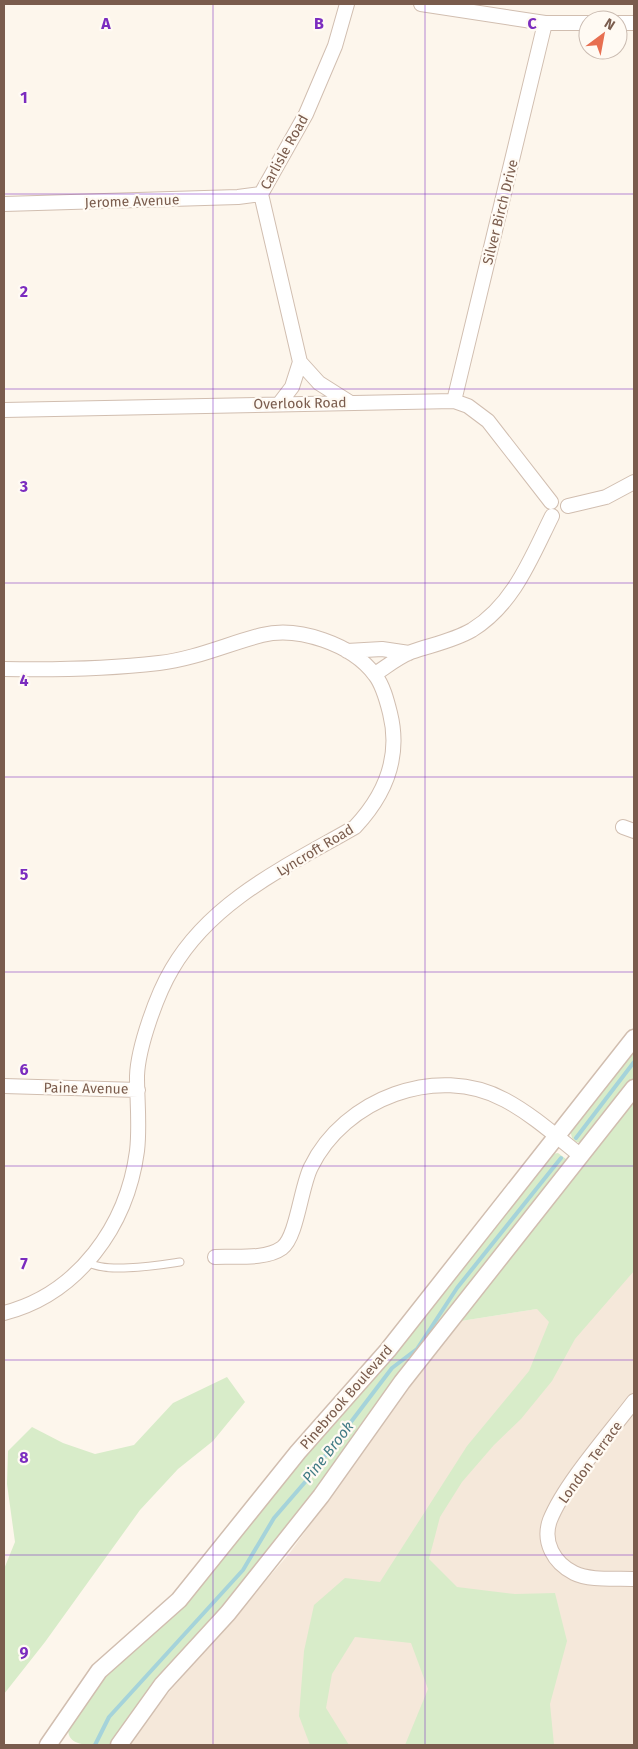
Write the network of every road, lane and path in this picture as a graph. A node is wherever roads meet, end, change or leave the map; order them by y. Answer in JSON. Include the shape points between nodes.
{"nodes":[{"id":1,"x":347,"y":4,"type":"edge"},
{"id":2,"x":421,"y":4,"type":"edge"},
{"id":3,"x":578,"y":23,"type":"edge"},
{"id":4,"x":545,"y":24,"type":"junction"},
{"id":5,"x":261,"y":194,"type":"junction"},
{"id":6,"x":4,"y":204,"type":"edge"},
{"id":7,"x":300,"y":362,"type":"junction"},
{"id":8,"x":454,"y":401,"type":"junction"},
{"id":9,"x":348,"y":402,"type":"junction"},
{"id":10,"x":279,"y":404,"type":"junction"},
{"id":11,"x":4,"y":410,"type":"edge"},
{"id":12,"x":634,"y":482,"type":"edge"},
{"id":13,"x":551,"y":509,"type":"junction"},
{"id":14,"x":347,"y":651,"type":"junction"},
{"id":15,"x":409,"y":653,"type":"junction"},
{"id":16,"x":4,"y":669,"type":"edge"},
{"id":17,"x":375,"y":674,"type":"junction"},
{"id":18,"x":634,"y":1038,"type":"edge"},
{"id":19,"x":4,"y":1086,"type":"edge"},
{"id":20,"x":634,"y":1088,"type":"edge"},
{"id":21,"x":138,"y":1090,"type":"junction"},
{"id":22,"x":556,"y":1137,"type":"junction"},
{"id":23,"x":581,"y":1156,"type":"junction"},
{"id":24,"x":215,"y":1257,"type":"dead end"},
{"id":25,"x":88,"y":1262,"type":"junction"},
{"id":26,"x":180,"y":1262,"type":"dead end"},
{"id":27,"x":4,"y":1313,"type":"edge"},
{"id":28,"x":634,"y":1401,"type":"edge"},
{"id":29,"x":634,"y":1579,"type":"edge"},
{"id":30,"x":53,"y":1744,"type":"edge"},
{"id":31,"x":119,"y":1745,"type":"edge"}],
"edges":[{"from":1,"to":5,"type":"street","name":"Carlisle Road","via":[[335,46],[306,114]]},
{"from":2,"to":4,"type":"street"},
{"from":3,"to":4,"type":"street"},
{"from":4,"to":8,"type":"street","name":"Silver Birch Drive"},
{"from":5,"to":6,"type":"street","name":"Jerome Avenue","via":[[238,198]]},
{"from":5,"to":7,"type":"street","name":"Carlisle Road"},
{"from":7,"to":9,"type":"street","name":"Carlisle Road","via":[[319,383]]},
{"from":7,"to":10,"type":"street","via":[[292,387]]},
{"from":8,"to":9,"type":"street","name":"Overlook Road"},
{"from":8,"to":13,"type":"street","name":"Overlook Road","via":[[488,420]]},
{"from":9,"to":10,"type":"street","name":"Overlook Road"},
{"from":10,"to":11,"type":"street","name":"Overlook Road"},
{"from":12,"to":13,"type":"street","via":[[606,497],[568,506],[559,499]]},
{"from":13,"to":15,"type":"street","via":[[520,581],[494,613],[472,630]]},
{"from":14,"to":15,"type":"street","via":[[382,649]]},
{"from":14,"to":16,"type":"street","name":"Lyncroft Road","via":[[308,637],[284,633],[263,635],[203,654],[159,663],[57,670]]},
{"from":14,"to":17,"type":"street","name":"Lyncroft Road"},
{"from":15,"to":17,"type":"street"},
{"from":17,"to":21,"type":"street","name":"Lyncroft Road","via":[[388,705],[395,734],[390,770],[370,812],[355,827],[237,897],[185,950],[172,968],[158,998],[141,1053]]},
{"from":18,"to":22,"type":"street","name":"Pinebrook Boulevard"},
{"from":19,"to":21,"type":"street","name":"Paine Avenue"},
{"from":20,"to":23,"type":"street"},
{"from":21,"to":25,"type":"street","name":"Lyncroft Road","via":[[137,1150],[129,1189],[118,1216]]},
{"from":22,"to":23,"type":"street"},
{"from":22,"to":24,"type":"street","via":[[504,1099],[480,1090],[430,1085],[400,1093],[375,1102],[354,1115],[320,1151],[304,1183],[292,1232],[283,1247],[270,1253]]},
{"from":22,"to":30,"type":"street","name":"Pinebrook Boulevard","via":[[388,1350],[314,1432],[185,1594],[99,1671]]},
{"from":23,"to":31,"type":"street","via":[[402,1382],[321,1496],[228,1613],[162,1685]]},
{"from":25,"to":26,"type":"lane","via":[[94,1266],[133,1267]]},
{"from":25,"to":27,"type":"street","name":"Lyncroft Road","via":[[61,1288],[38,1302]]},
{"from":28,"to":29,"type":"street","name":"London Terrace","via":[[566,1491],[550,1521],[548,1542],[555,1560],[574,1574]]}]}
